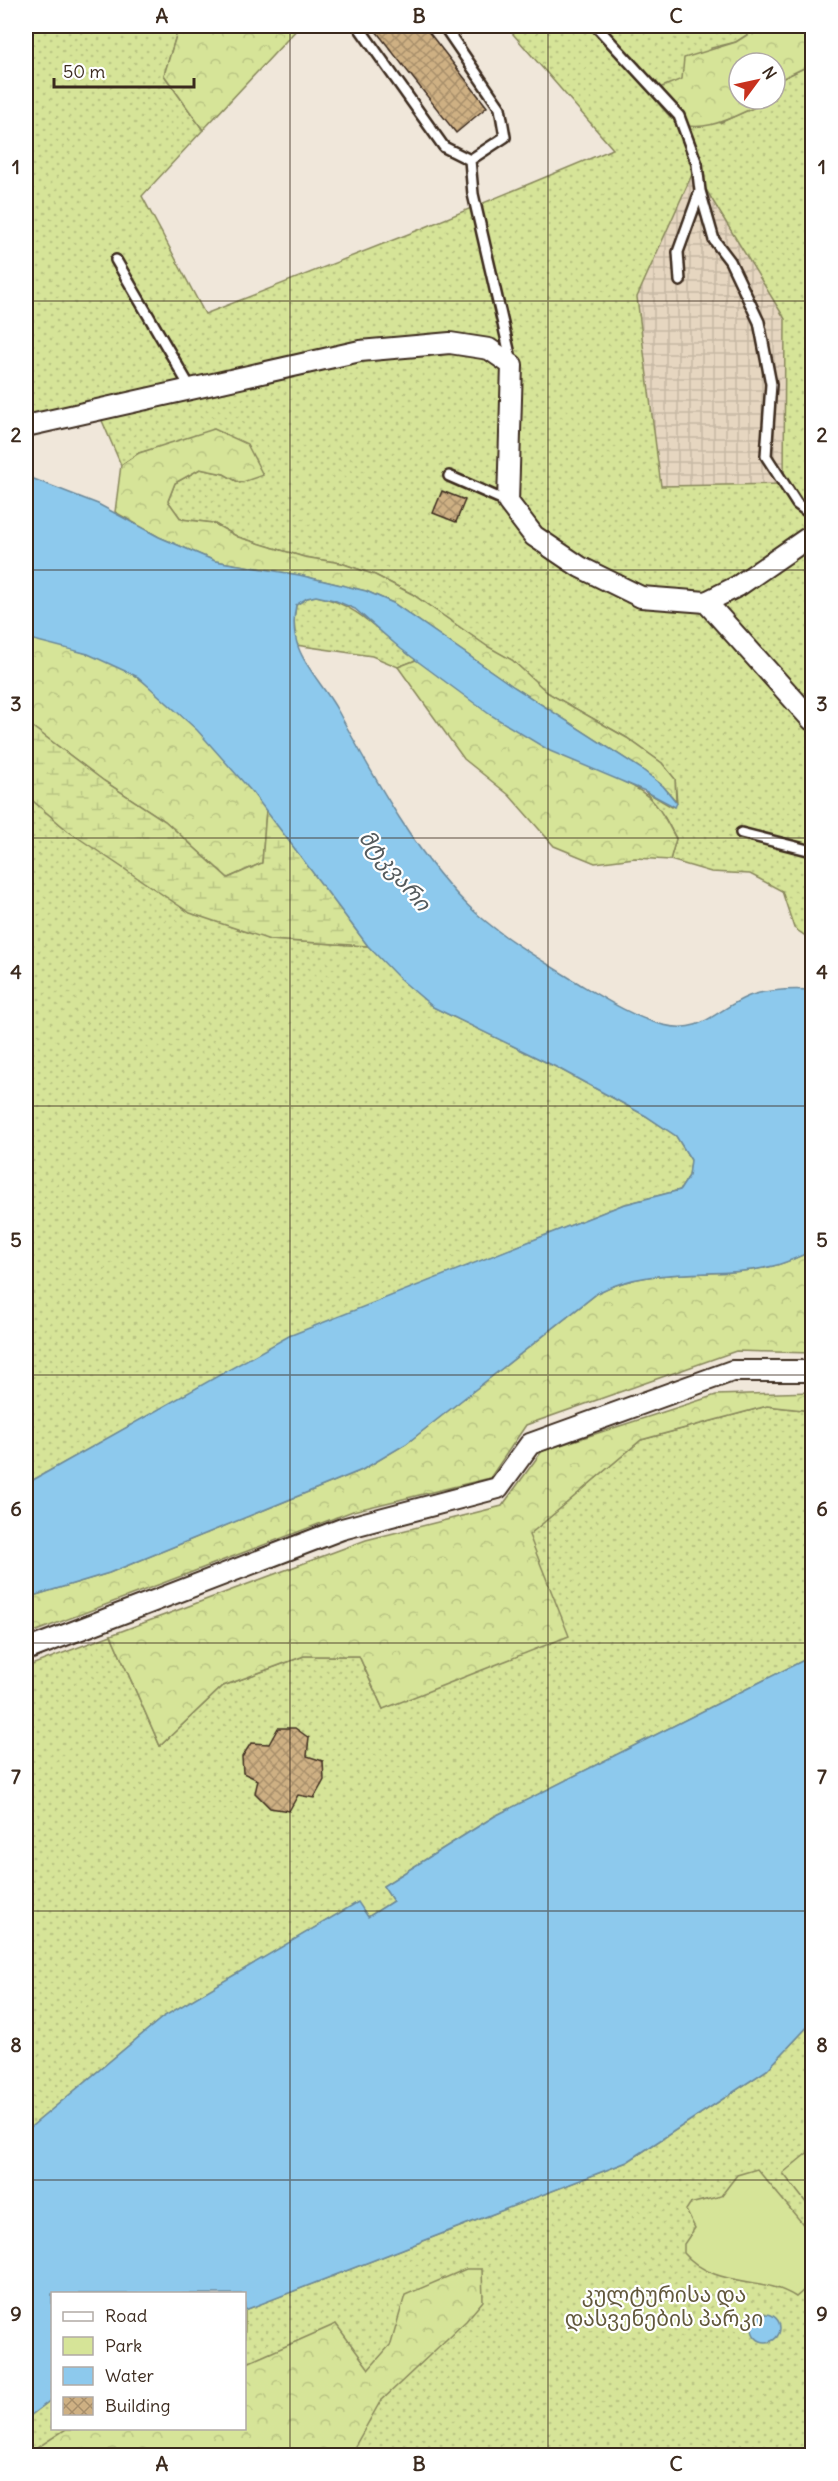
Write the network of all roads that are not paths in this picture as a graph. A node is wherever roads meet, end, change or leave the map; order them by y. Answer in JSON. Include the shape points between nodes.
{"nodes":[{"id":1,"x":358,"y":26,"type":"edge"},
{"id":2,"x":444,"y":26,"type":"edge"},
{"id":3,"x":596,"y":26,"type":"edge"},
{"id":4,"x":470,"y":160,"type":"junction"},
{"id":5,"x":700,"y":191,"type":"junction"},
{"id":6,"x":116,"y":260,"type":"dead end"},
{"id":7,"x":680,"y":281,"type":"dead end"},
{"id":8,"x":512,"y":365,"type":"junction"},
{"id":9,"x":190,"y":387,"type":"junction"},
{"id":10,"x":26,"y":426,"type":"edge"},
{"id":11,"x":449,"y":476,"type":"dead end"},
{"id":12,"x":508,"y":502,"type":"junction"},
{"id":13,"x":813,"y":515,"type":"edge"},
{"id":14,"x":813,"y":535,"type":"edge"},
{"id":15,"x":706,"y":602,"type":"junction"},
{"id":16,"x":813,"y":720,"type":"edge"},
{"id":17,"x":741,"y":833,"type":"dead end"},
{"id":18,"x":813,"y":851,"type":"edge"},
{"id":19,"x":813,"y":1371,"type":"edge"},
{"id":20,"x":26,"y":1650,"type":"edge"}],
"edges":[{"from":1,"to":4,"type":"lane","via":[[444,147]]},
{"from":2,"to":4,"type":"lane","via":[[500,108],[505,137]]},
{"from":3,"to":5,"type":"lane","via":[[679,116],[697,165]]},
{"from":4,"to":8,"type":"lane","via":[[473,194]]},
{"from":5,"to":7,"type":"lane","via":[[678,252]]},
{"from":5,"to":13,"type":"lane","via":[[714,240],[729,261],[759,322],[771,384],[766,456],[797,504]]},
{"from":6,"to":9,"type":"lane"},
{"from":8,"to":9,"type":"street","via":[[489,349],[450,343],[360,351]]},
{"from":8,"to":12,"type":"street"},
{"from":9,"to":10,"type":"street"},
{"from":11,"to":12,"type":"lane"},
{"from":12,"to":15,"type":"street","via":[[534,536],[580,567],[641,597]]},
{"from":14,"to":15,"type":"street","via":[[738,586]]},
{"from":15,"to":16,"type":"street"},
{"from":17,"to":18,"type":"lane"},
{"from":19,"to":20,"type":"street","via":[[732,1371],[530,1444],[498,1488],[342,1529]]}]}
